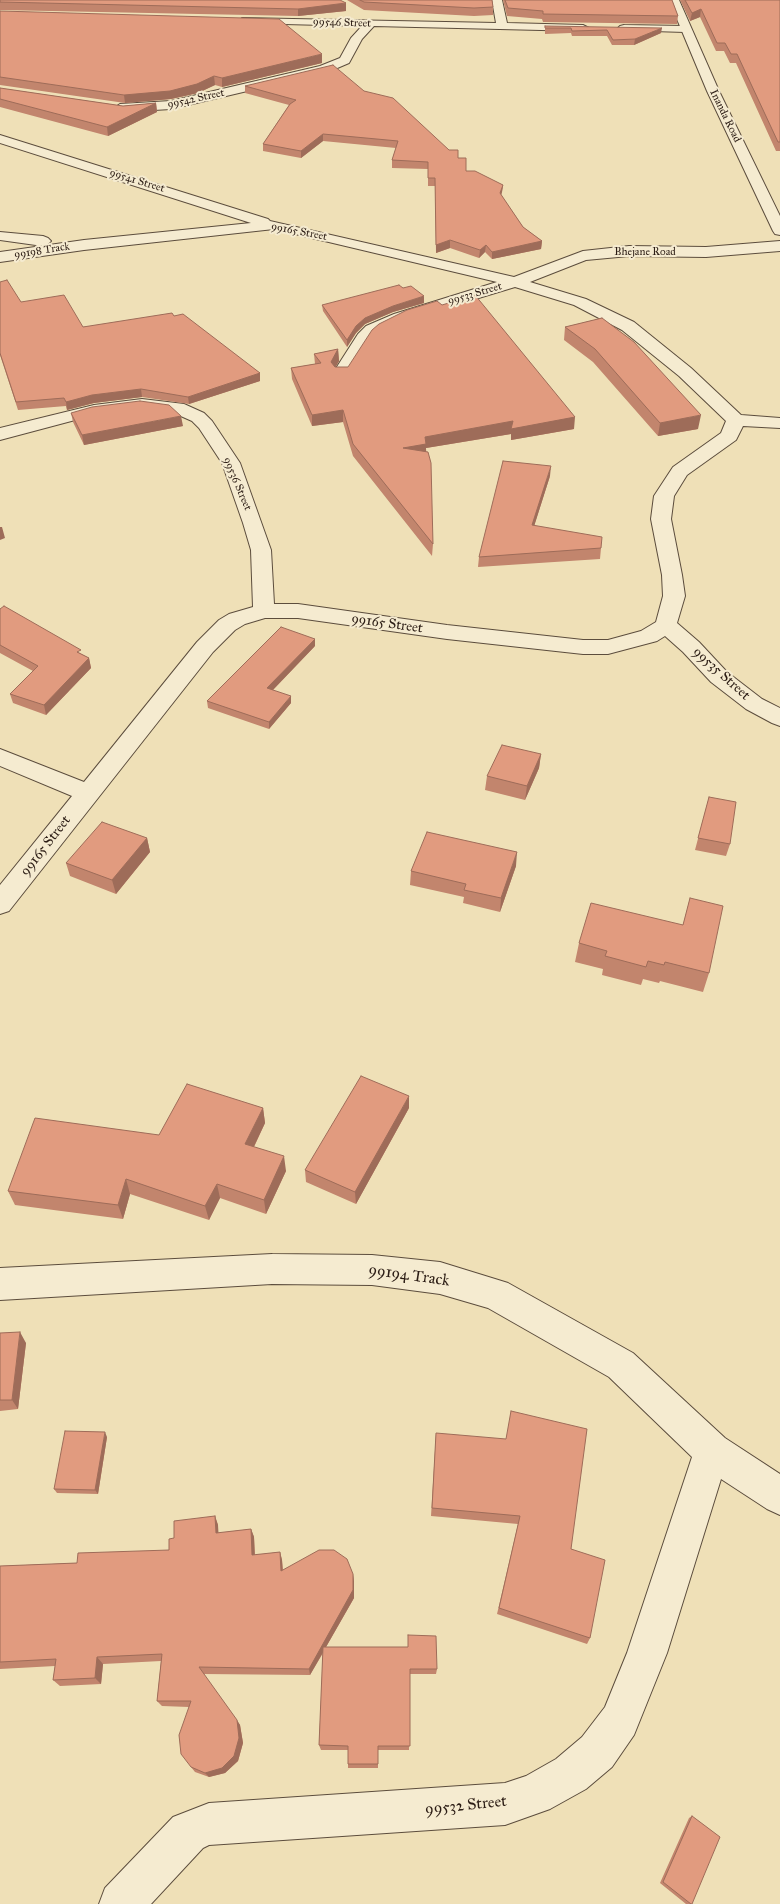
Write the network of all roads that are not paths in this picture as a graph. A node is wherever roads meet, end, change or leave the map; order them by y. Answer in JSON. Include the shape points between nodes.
{"nodes":[{"id":1,"x":497,"y":0,"type":"edge"},
{"id":2,"x":674,"y":0,"type":"edge"},
{"id":3,"x":357,"y":13,"type":"dead end"},
{"id":4,"x":237,"y":20,"type":"edge"},
{"id":5,"x":376,"y":24,"type":"junction"},
{"id":6,"x":502,"y":26,"type":"junction"},
{"id":7,"x":592,"y":28,"type":"edge"},
{"id":8,"x":611,"y":28,"type":"edge"},
{"id":9,"x":684,"y":29,"type":"junction"},
{"id":10,"x":109,"y":107,"type":"edge"},
{"id":11,"x":0,"y":138,"type":"edge"},
{"id":12,"x":274,"y":225,"type":"junction"},
{"id":13,"x":780,"y":231,"type":"edge"},
{"id":14,"x":0,"y":236,"type":"edge"},
{"id":15,"x":84,"y":245,"type":"junction"},
{"id":16,"x":780,"y":246,"type":"edge"},
{"id":17,"x":0,"y":258,"type":"edge"},
{"id":18,"x":515,"y":282,"type":"junction"},
{"id":19,"x":342,"y":373,"type":"edge"},
{"id":20,"x":736,"y":420,"type":"junction"},
{"id":21,"x":780,"y":423,"type":"edge"},
{"id":22,"x":0,"y":434,"type":"edge"},
{"id":23,"x":264,"y":611,"type":"junction"},
{"id":24,"x":666,"y":625,"type":"junction"},
{"id":25,"x":780,"y":718,"type":"edge"},
{"id":26,"x":0,"y":756,"type":"edge"},
{"id":27,"x":87,"y":793,"type":"junction"},
{"id":28,"x":0,"y":904,"type":"edge"},
{"id":29,"x":0,"y":1284,"type":"edge"},
{"id":30,"x":712,"y":1451,"type":"junction"},
{"id":31,"x":780,"y":1496,"type":"edge"},
{"id":32,"x":120,"y":1904,"type":"edge"}],
"edges":[{"from":1,"to":6,"type":"street"},
{"from":2,"to":9,"type":"street","name":"Inanda Road"},
{"from":3,"to":5,"type":"street"},
{"from":4,"to":5,"type":"street","name":"99546 Street"},
{"from":5,"to":6,"type":"street","name":"99546 Street"},
{"from":5,"to":10,"type":"street","name":"99542 Street","via":[[357,38],[345,60],[324,70],[171,105]]},
{"from":6,"to":7,"type":"street","name":"99546 Street"},
{"from":8,"to":9,"type":"street"},
{"from":9,"to":13,"type":"street","name":"Inanda Road"},
{"from":11,"to":12,"type":"street","name":"99541 Street"},
{"from":12,"to":15,"type":"street","name":"99165 Street"},
{"from":12,"to":18,"type":"street","name":"99165 Street"},
{"from":14,"to":15,"type":"street"},
{"from":15,"to":17,"type":"street","name":"99198 Track"},
{"from":16,"to":18,"type":"street","name":"Bhejane Road","via":[[706,252],[592,254]]},
{"from":18,"to":19,"type":"street","name":"99533 Street","via":[[400,317],[372,330]]},
{"from":18,"to":20,"type":"street","name":"99165 Street","via":[[580,302],[628,326],[685,372]]},
{"from":20,"to":21,"type":"street"},
{"from":20,"to":24,"type":"street","via":[[729,436],[680,470],[664,496],[661,519],[674,596]]},
{"from":22,"to":23,"type":"street","name":"99536 Street","via":[[94,410],[142,404],[178,408],[198,417],[231,463],[253,523],[261,550]]},
{"from":23,"to":24,"type":"street","name":"99165 Street","via":[[298,611],[583,647],[608,647],[649,636]]},
{"from":23,"to":27,"type":"street","name":"99165 Street","via":[[227,625],[205,647]]},
{"from":24,"to":25,"type":"street","name":"99535 Street","via":[[719,677],[754,704]]},
{"from":26,"to":27,"type":"street"},
{"from":27,"to":28,"type":"street","name":"99165 Street"},
{"from":29,"to":30,"type":"street","name":"99194 Track","via":[[272,1269],[372,1270],[440,1278],[496,1294],[621,1365]]},
{"from":30,"to":31,"type":"street","name":"99194 Track"},
{"from":30,"to":32,"type":"street","name":"99532 Street","via":[[647,1653],[620,1721],[597,1752],[571,1774],[535,1794],[505,1804],[209,1824],[188,1832]]}]}
